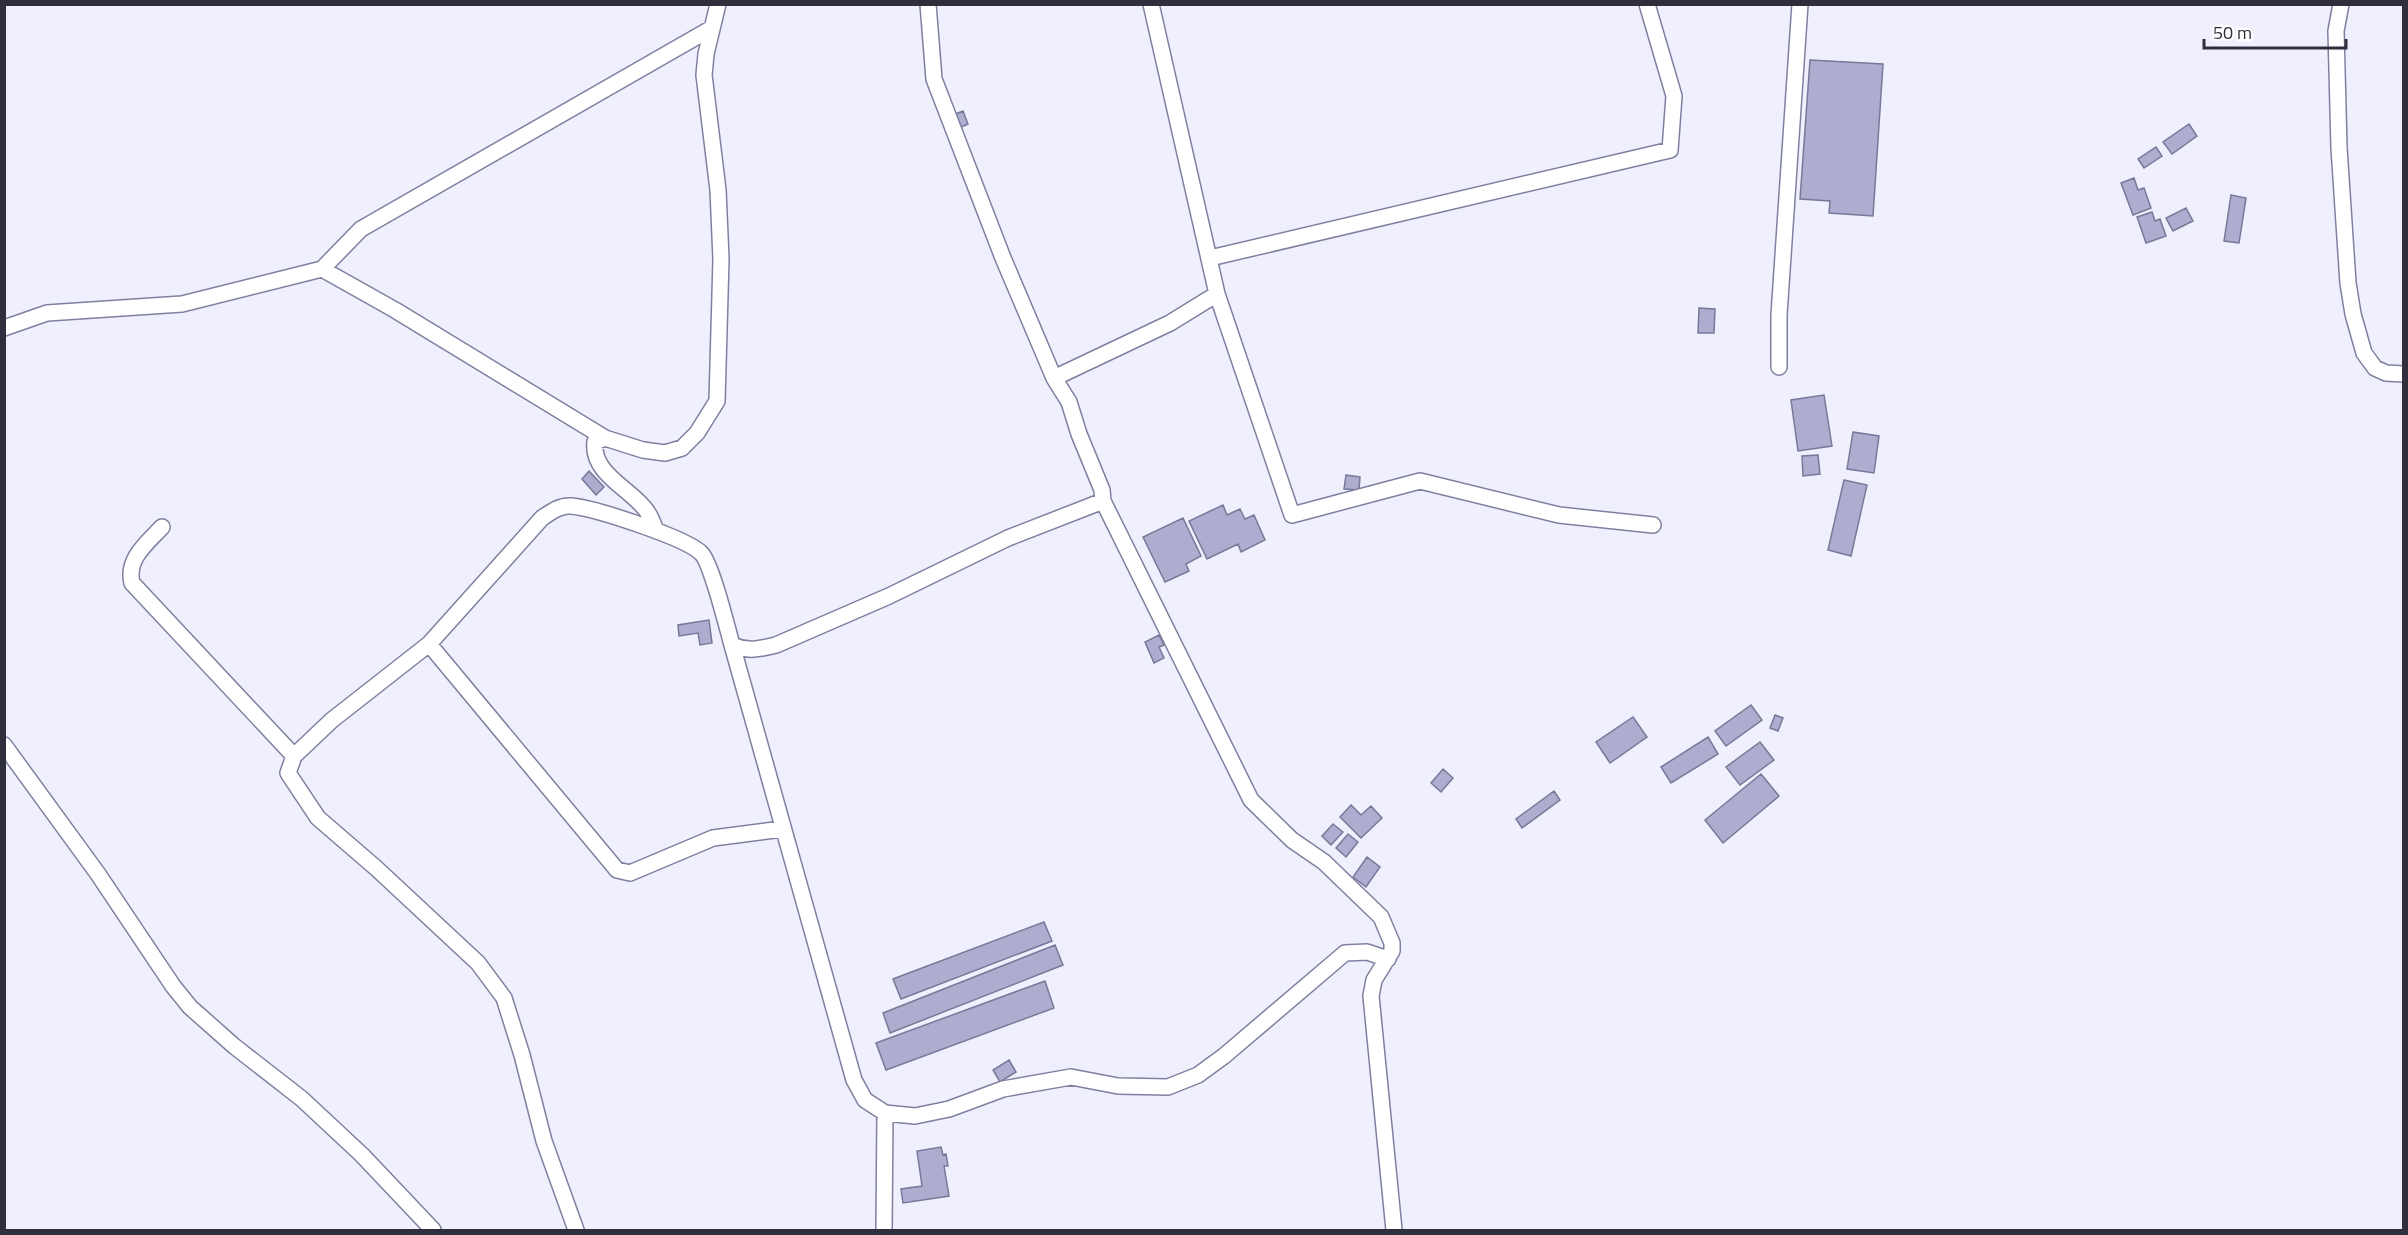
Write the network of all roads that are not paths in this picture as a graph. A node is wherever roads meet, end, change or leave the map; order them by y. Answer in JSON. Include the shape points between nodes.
{"nodes":[{"id":1,"x":718,"y":4,"type":"edge"},
{"id":2,"x":928,"y":4,"type":"edge"},
{"id":3,"x":1151,"y":4,"type":"edge"},
{"id":4,"x":1647,"y":4,"type":"edge"},
{"id":5,"x":1800,"y":4,"type":"edge"},
{"id":6,"x":2341,"y":4,"type":"edge"},
{"id":7,"x":712,"y":28,"type":"junction"},
{"id":8,"x":1210,"y":258,"type":"junction"},
{"id":9,"x":322,"y":269,"type":"junction"},
{"id":10,"x":1217,"y":294,"type":"junction"},
{"id":11,"x":4,"y":328,"type":"edge"},
{"id":12,"x":1779,"y":367,"type":"dead end"},
{"id":13,"x":2403,"y":374,"type":"edge"},
{"id":14,"x":1054,"y":378,"type":"junction"},
{"id":15,"x":605,"y":438,"type":"junction"},
{"id":16,"x":1103,"y":501,"type":"junction"},
{"id":17,"x":1653,"y":525,"type":"dead end"},
{"id":18,"x":162,"y":527,"type":"dead end"},
{"id":19,"x":656,"y":531,"type":"junction"},
{"id":20,"x":429,"y":644,"type":"junction"},
{"id":21,"x":732,"y":645,"type":"junction"},
{"id":22,"x":4,"y":745,"type":"edge"},
{"id":23,"x":294,"y":756,"type":"junction"},
{"id":24,"x":782,"y":829,"type":"junction"},
{"id":25,"x":1388,"y":959,"type":"junction"},
{"id":26,"x":885,"y":1113,"type":"junction"},
{"id":27,"x":433,"y":1230,"type":"edge"},
{"id":28,"x":576,"y":1230,"type":"edge"},
{"id":29,"x":884,"y":1230,"type":"edge"},
{"id":30,"x":1394,"y":1230,"type":"edge"}],
"edges":[{"from":1,"to":7,"type":"street"},
{"from":2,"to":14,"type":"street","via":[[934,79]]},
{"from":3,"to":8,"type":"street"},
{"from":4,"to":8,"type":"street","via":[[1674,96],[1670,150]]},
{"from":5,"to":12,"type":"street","via":[[1779,315]]},
{"from":6,"to":13,"type":"street","via":[[2336,31],[2339,148],[2353,314],[2364,353],[2375,368]]},
{"from":7,"to":9,"type":"street","via":[[362,229]]},
{"from":7,"to":15,"type":"street","via":[[704,75],[718,190],[721,259],[717,401],[682,448],[665,453]]},
{"from":8,"to":10,"type":"street"},
{"from":9,"to":11,"type":"street","via":[[182,304],[46,313]]},
{"from":9,"to":15,"type":"street"},
{"from":10,"to":14,"type":"street","via":[[1170,323]]},
{"from":10,"to":17,"type":"street","via":[[1292,515],[1420,481],[1558,515]]},
{"from":14,"to":16,"type":"street","via":[[1069,402]]},
{"from":15,"to":19,"type":"street","via":[[595,442],[599,463],[648,512]]},
{"from":16,"to":21,"type":"street","via":[[1008,538],[776,645],[744,650]]},
{"from":16,"to":25,"type":"street","via":[[1251,800],[1381,917],[1392,943]]},
{"from":18,"to":23,"type":"street","via":[[133,560],[129,572],[132,583]]},
{"from":19,"to":20,"type":"street","via":[[570,506],[557,508],[542,518]]},
{"from":19,"to":21,"type":"street","via":[[680,539],[703,554]]},
{"from":20,"to":23,"type":"street","via":[[332,720]]},
{"from":20,"to":24,"type":"street","via":[[617,870],[630,873],[713,838]]},
{"from":21,"to":24,"type":"street"},
{"from":22,"to":27,"type":"street","via":[[190,1007],[302,1099]]},
{"from":23,"to":28,"type":"street","via":[[288,773],[318,818],[478,963],[504,998],[544,1141]]},
{"from":24,"to":26,"type":"street","via":[[854,1080],[865,1100]]},
{"from":25,"to":26,"type":"street","via":[[1367,952],[1345,953],[1224,1056],[1198,1075],[1168,1087],[1118,1086],[1071,1077],[1003,1089],[949,1109],[915,1116]]},
{"from":25,"to":30,"type":"street","via":[[1374,980],[1371,996]]},
{"from":26,"to":29,"type":"street"}]}
